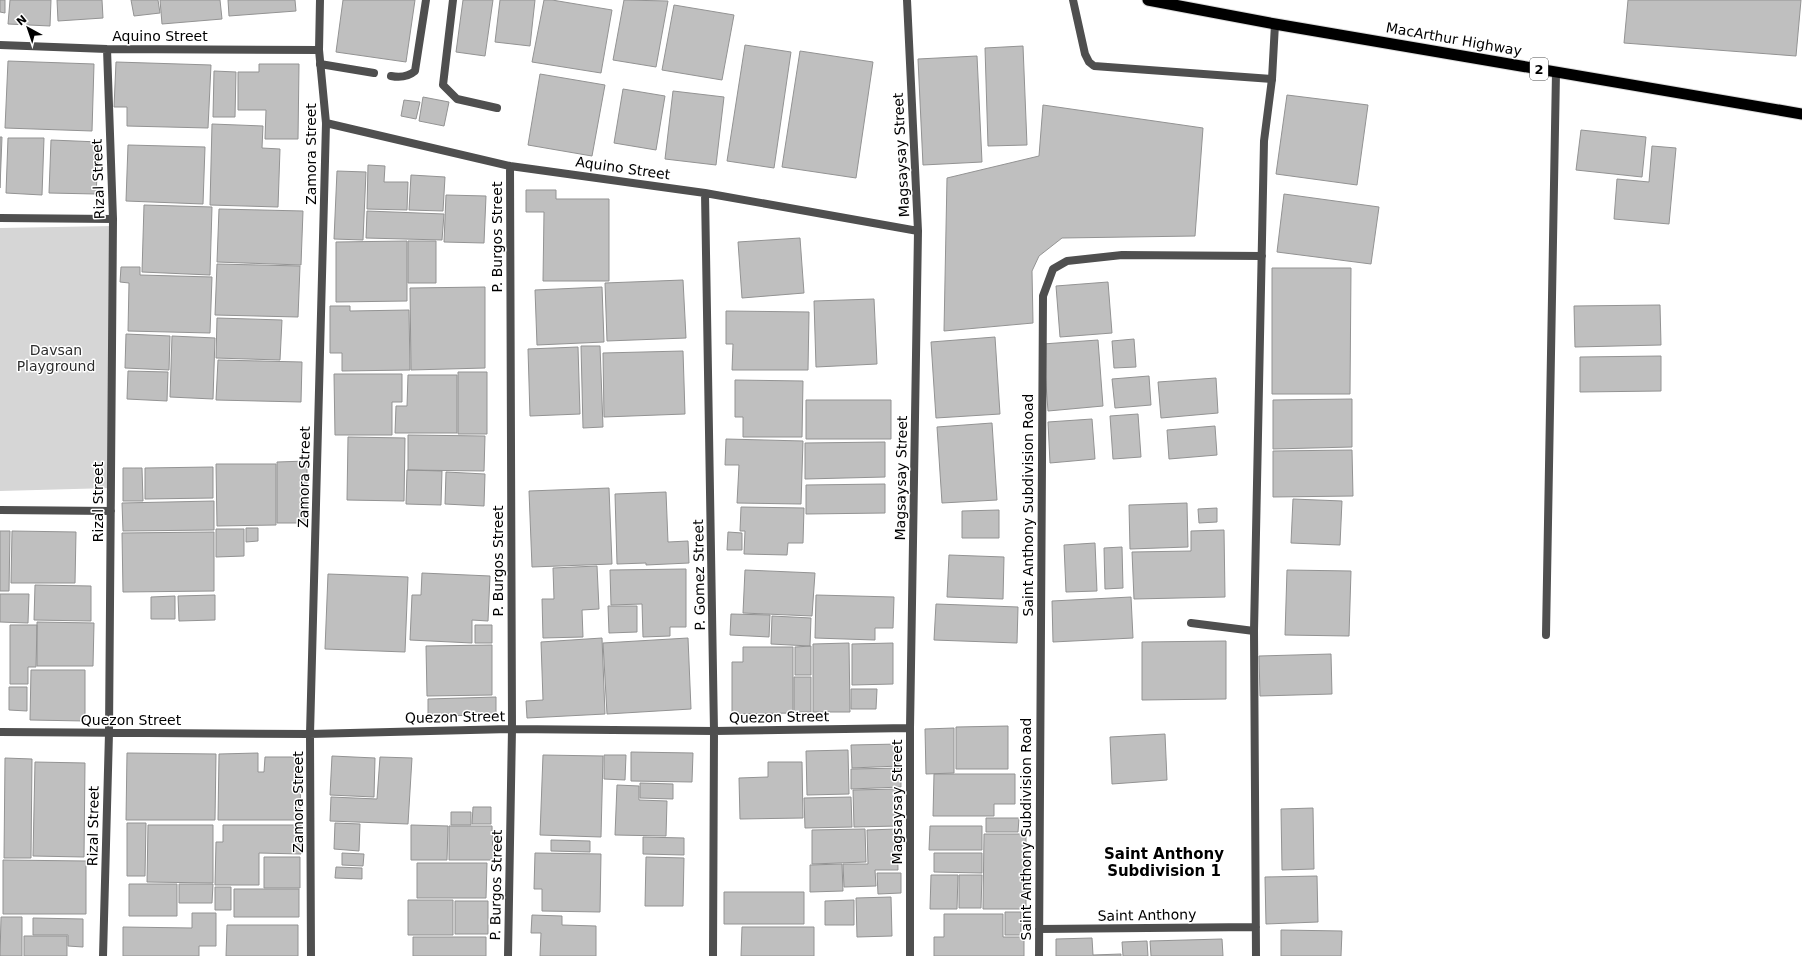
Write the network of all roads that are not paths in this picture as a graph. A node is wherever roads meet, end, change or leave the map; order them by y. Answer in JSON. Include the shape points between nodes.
{"nodes":[{"id":1,"x":320,"y":0,"type":"edge"},
{"id":2,"x":426,"y":0,"type":"edge"},
{"id":3,"x":453,"y":0,"type":"edge"},
{"id":4,"x":907,"y":0,"type":"edge"},
{"id":5,"x":1073,"y":0,"type":"edge"},
{"id":6,"x":1148,"y":0,"type":"edge"},
{"id":7,"x":1275,"y":24,"type":"junction"},
{"id":8,"x":0,"y":45,"type":"edge"},
{"id":9,"x":107,"y":49,"type":"junction"},
{"id":10,"x":319,"y":50,"type":"junction"},
{"id":11,"x":320,"y":64,"type":"junction"},
{"id":12,"x":1556,"y":72,"type":"junction"},
{"id":13,"x":374,"y":73,"type":"dead end"},
{"id":14,"x":392,"y":76,"type":"dead end"},
{"id":15,"x":1272,"y":78,"type":"junction"},
{"id":16,"x":497,"y":108,"type":"dead end"},
{"id":17,"x":1802,"y":114,"type":"edge"},
{"id":18,"x":326,"y":123,"type":"junction"},
{"id":19,"x":510,"y":166,"type":"junction"},
{"id":20,"x":705,"y":193,"type":"junction"},
{"id":21,"x":0,"y":218,"type":"edge"},
{"id":22,"x":113,"y":219,"type":"junction"},
{"id":23,"x":918,"y":231,"type":"junction"},
{"id":24,"x":1262,"y":256,"type":"junction"},
{"id":25,"x":0,"y":510,"type":"edge"},
{"id":26,"x":111,"y":511,"type":"junction"},
{"id":27,"x":1191,"y":623,"type":"dead end"},
{"id":28,"x":1254,"y":631,"type":"junction"},
{"id":29,"x":1546,"y":635,"type":"dead end"},
{"id":30,"x":910,"y":728,"type":"junction"},
{"id":31,"x":512,"y":729,"type":"junction"},
{"id":32,"x":714,"y":731,"type":"junction"},
{"id":33,"x":0,"y":732,"type":"edge"},
{"id":34,"x":109,"y":733,"type":"junction"},
{"id":35,"x":310,"y":734,"type":"junction"},
{"id":36,"x":1256,"y":927,"type":"junction"},
{"id":37,"x":1039,"y":929,"type":"junction"},
{"id":38,"x":103,"y":956,"type":"edge"},
{"id":39,"x":311,"y":956,"type":"edge"},
{"id":40,"x":508,"y":956,"type":"edge"},
{"id":41,"x":713,"y":956,"type":"edge"},
{"id":42,"x":910,"y":956,"type":"edge"},
{"id":43,"x":1038,"y":956,"type":"edge"},
{"id":44,"x":1256,"y":956,"type":"edge"}],
"edges":[{"from":1,"to":10,"type":"street","name":"Zamora Street"},
{"from":2,"to":14,"type":"street","via":[[415,71],[410,76]]},
{"from":3,"to":16,"type":"street","via":[[443,85],[457,98]]},
{"from":4,"to":23,"type":"street","name":"Magsaysay Street"},
{"from":5,"to":15,"type":"street","via":[[1085,54],[1094,66]]},
{"from":6,"to":7,"type":"highway","name":"MacArthur Highway","number":"2"},
{"from":7,"to":12,"type":"highway","name":"MacArthur Highway","number":"2"},
{"from":7,"to":15,"type":"street"},
{"from":8,"to":9,"type":"street","name":"Aquino Street"},
{"from":9,"to":10,"type":"street","name":"Aquino Street"},
{"from":9,"to":22,"type":"street","name":"Rizal Street"},
{"from":10,"to":11,"type":"street","name":"Zamora Street"},
{"from":11,"to":13,"type":"street"},
{"from":11,"to":18,"type":"street","name":"Zamora Street"},
{"from":12,"to":17,"type":"highway","name":"MacArthur Highway","number":"2"},
{"from":12,"to":29,"type":"street"},
{"from":15,"to":24,"type":"street","via":[[1264,141]]},
{"from":18,"to":19,"type":"street","name":"Aquino Street"},
{"from":18,"to":35,"type":"street","name":"Zamora Street"},
{"from":19,"to":20,"type":"street","name":"Aquino Street"},
{"from":19,"to":31,"type":"street","name":"P. Burgos Street"},
{"from":20,"to":23,"type":"street","name":"Aquino Street"},
{"from":20,"to":32,"type":"street","name":"P. Gomez Street"},
{"from":21,"to":22,"type":"street"},
{"from":22,"to":26,"type":"street","name":"Rizal Street"},
{"from":23,"to":30,"type":"street","name":"Magsaysay Street"},
{"from":24,"to":28,"type":"street"},
{"from":24,"to":37,"type":"street","name":"Saint Anthony Subdivision Road","via":[[1122,254],[1067,261],[1052,270],[1043,296]]},
{"from":25,"to":26,"type":"street"},
{"from":26,"to":34,"type":"street","name":"Rizal Street"},
{"from":27,"to":28,"type":"street"},
{"from":28,"to":36,"type":"street"},
{"from":30,"to":32,"type":"street","name":"Quezon Street"},
{"from":30,"to":42,"type":"street","name":"Magsaysay Street"},
{"from":31,"to":32,"type":"street","name":"Quezon Street"},
{"from":31,"to":35,"type":"street","name":"Quezon Street"},
{"from":31,"to":40,"type":"street","name":"P. Burgos Street"},
{"from":32,"to":41,"type":"street","name":"P. Gomez Street"},
{"from":33,"to":34,"type":"street","name":"Quezon Street"},
{"from":34,"to":35,"type":"street","name":"Quezon Street"},
{"from":34,"to":38,"type":"street","name":"Rizal Street"},
{"from":35,"to":39,"type":"street","name":"Zamora Street"},
{"from":36,"to":37,"type":"street","name":"Saint Anthony"},
{"from":36,"to":44,"type":"street"},
{"from":37,"to":43,"type":"street","name":"Saint Anthony Subdivision Road"}]}
